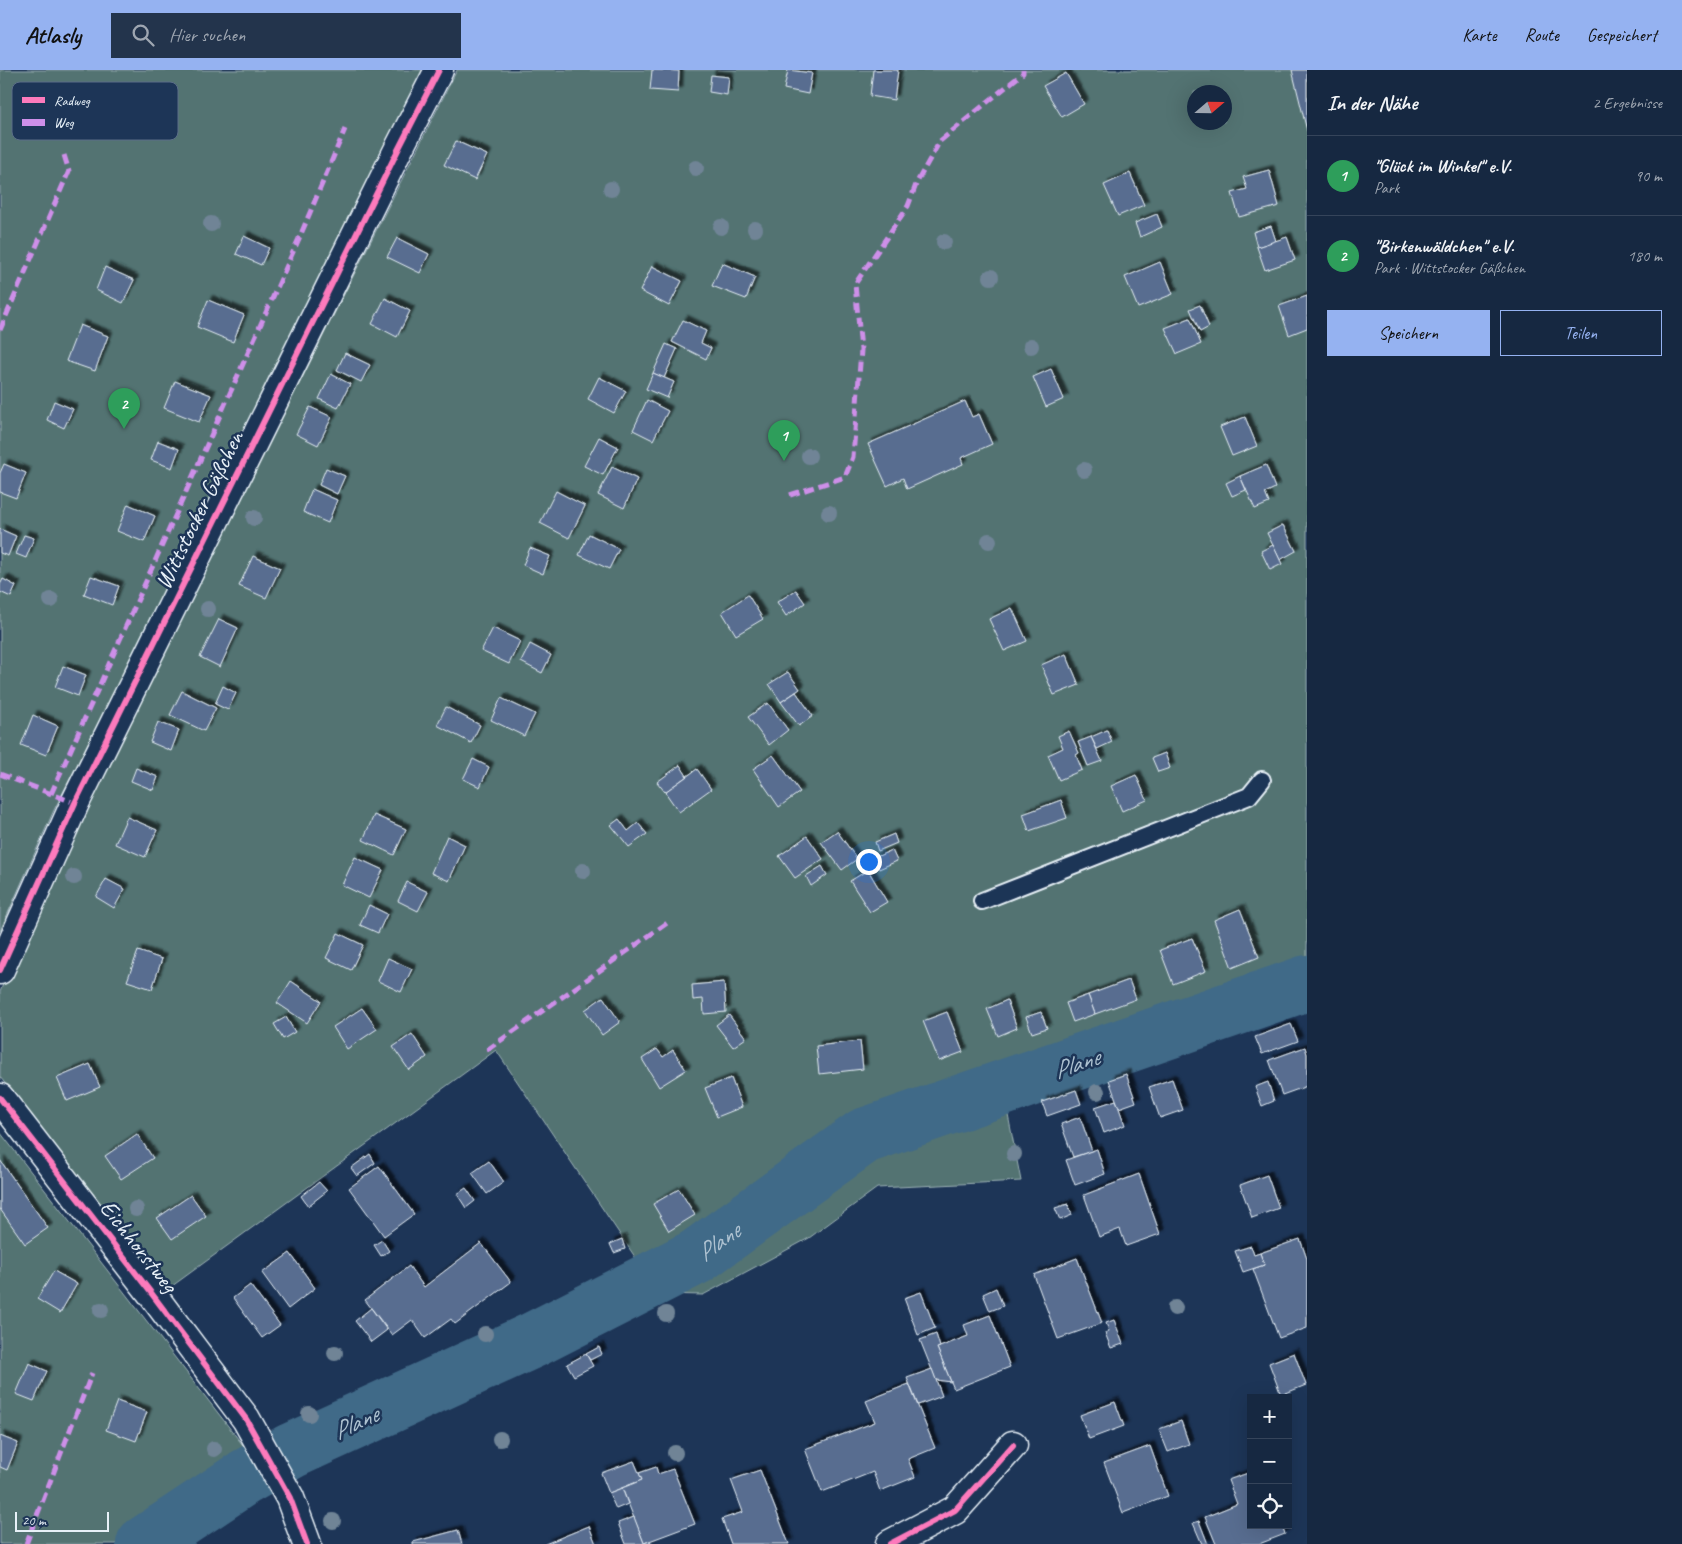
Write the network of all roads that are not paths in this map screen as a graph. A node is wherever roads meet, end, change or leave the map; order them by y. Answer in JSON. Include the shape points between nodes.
{"nodes":[{"id":1,"x":439,"y":70,"type":"edge"},
{"id":2,"x":1262,"y":780,"type":"dead end"},
{"id":3,"x":982,"y":900,"type":"dead end"},
{"id":4,"x":0,"y":970,"type":"edge"},
{"id":5,"x":0,"y":1098,"type":"edge"},
{"id":6,"x":1013,"y":1445,"type":"dead end"},
{"id":7,"x":307,"y":1544,"type":"edge"},
{"id":8,"x":890,"y":1544,"type":"edge"}],
"edges":[{"from":1,"to":4,"type":"street","name":"Wittstocker Gäßchen","via":[[79,794]]},
{"from":2,"to":3,"type":"lane","via":[[1249,796]]},
{"from":5,"to":7,"type":"street","name":"Eichhorstweg","via":[[246,1419],[290,1498]]},
{"from":6,"to":8,"type":"street","via":[[955,1510]]}]}
